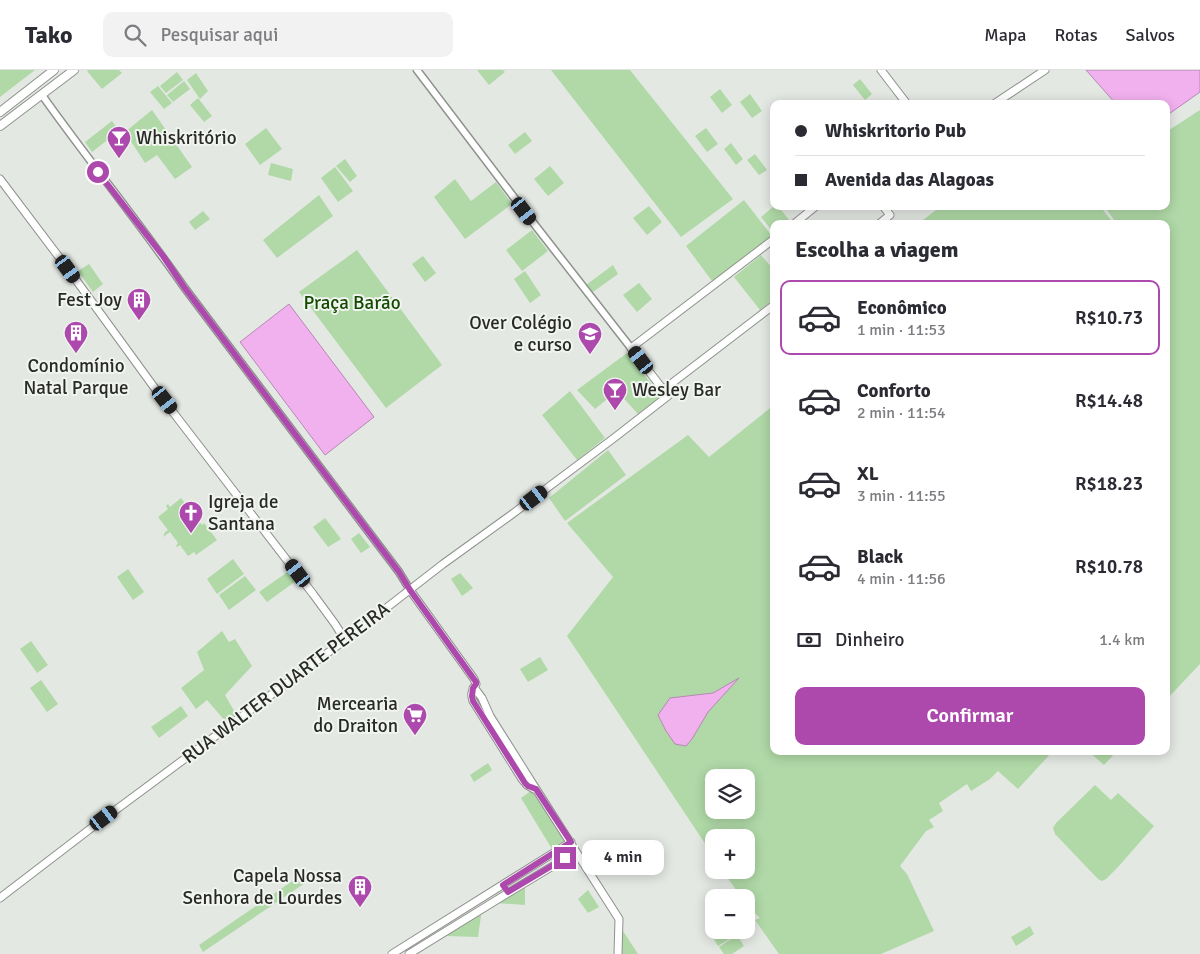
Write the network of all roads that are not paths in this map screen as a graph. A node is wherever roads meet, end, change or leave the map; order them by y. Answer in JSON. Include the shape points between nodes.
{"nodes":[{"id":1,"x":54,"y":70,"type":"edge"},
{"id":2,"x":74,"y":70,"type":"edge"},
{"id":3,"x":417,"y":70,"type":"edge"},
{"id":4,"x":881,"y":70,"type":"edge"},
{"id":5,"x":1044,"y":70,"type":"edge"},
{"id":6,"x":38,"y":83,"type":"junction"},
{"id":7,"x":42,"y":95,"type":"junction"},
{"id":8,"x":903,"y":100,"type":"edge"},
{"id":9,"x":1000,"y":100,"type":"edge"},
{"id":10,"x":0,"y":112,"type":"edge"},
{"id":11,"x":17,"y":113,"type":"junction"},
{"id":12,"x":0,"y":126,"type":"edge"},
{"id":13,"x":0,"y":179,"type":"edge"},
{"id":14,"x":811,"y":210,"type":"edge"},
{"id":15,"x":886,"y":210,"type":"edge"},
{"id":16,"x":799,"y":220,"type":"edge"},
{"id":17,"x":884,"y":220,"type":"edge"},
{"id":18,"x":770,"y":242,"type":"edge"},
{"id":19,"x":770,"y":308,"type":"edge"},
{"id":20,"x":632,"y":348,"type":"junction"},
{"id":21,"x":666,"y":393,"type":"junction"},
{"id":22,"x":410,"y":590,"type":"junction"},
{"id":23,"x":345,"y":640,"type":"junction"},
{"id":24,"x":571,"y":842,"type":"junction"},
{"id":25,"x":576,"y":852,"type":"junction"},
{"id":26,"x":503,"y":885,"type":"junction"},
{"id":27,"x":508,"y":892,"type":"junction"},
{"id":28,"x":0,"y":898,"type":"edge"},
{"id":29,"x":445,"y":921,"type":"junction"},
{"id":30,"x":450,"y":929,"type":"junction"},
{"id":31,"x":392,"y":954,"type":"edge"},
{"id":32,"x":409,"y":954,"type":"edge"},
{"id":33,"x":618,"y":954,"type":"edge"}],
"edges":[{"from":1,"to":6,"type":"main road"},
{"from":2,"to":7,"type":"main road"},
{"from":3,"to":20,"type":"street"},
{"from":4,"to":8,"type":"main road"},
{"from":5,"to":9,"type":"main road"},
{"from":6,"to":10,"type":"main road"},
{"from":6,"to":11,"type":"main road","via":[[15,106]]},
{"from":7,"to":11,"type":"main road"},
{"from":7,"to":22,"type":"street"},
{"from":11,"to":12,"type":"main road"},
{"from":13,"to":23,"type":"main road","via":[[159,394],[314,594]]},
{"from":14,"to":16,"type":"main road"},
{"from":15,"to":17,"type":"main road","via":[[890,215]]},
{"from":18,"to":20,"type":"main road"},
{"from":19,"to":21,"type":"main road","name":"RUA WALTER DUARTE PEREIRA"},
{"from":20,"to":21,"type":"main road"},
{"from":21,"to":22,"type":"main road","name":"RUA WALTER DUARTE PEREIRA","via":[[610,441]]},
{"from":22,"to":23,"type":"main road","name":"RUA WALTER DUARTE PEREIRA"},
{"from":22,"to":24,"type":"main road","via":[[474,679],[476,684],[472,698],[482,708],[525,783],[536,789]]},
{"from":23,"to":28,"type":"main road","name":"RUA WALTER DUARTE PEREIRA"},
{"from":24,"to":25,"type":"main road"},
{"from":24,"to":26,"type":"main road"},
{"from":25,"to":27,"type":"main road"},
{"from":25,"to":33,"type":"main road","via":[[619,919]]},
{"from":26,"to":27,"type":"main road"},
{"from":26,"to":29,"type":"main road"},
{"from":27,"to":30,"type":"main road"},
{"from":29,"to":30,"type":"main road"},
{"from":29,"to":31,"type":"main road"},
{"from":30,"to":32,"type":"main road"}]}
